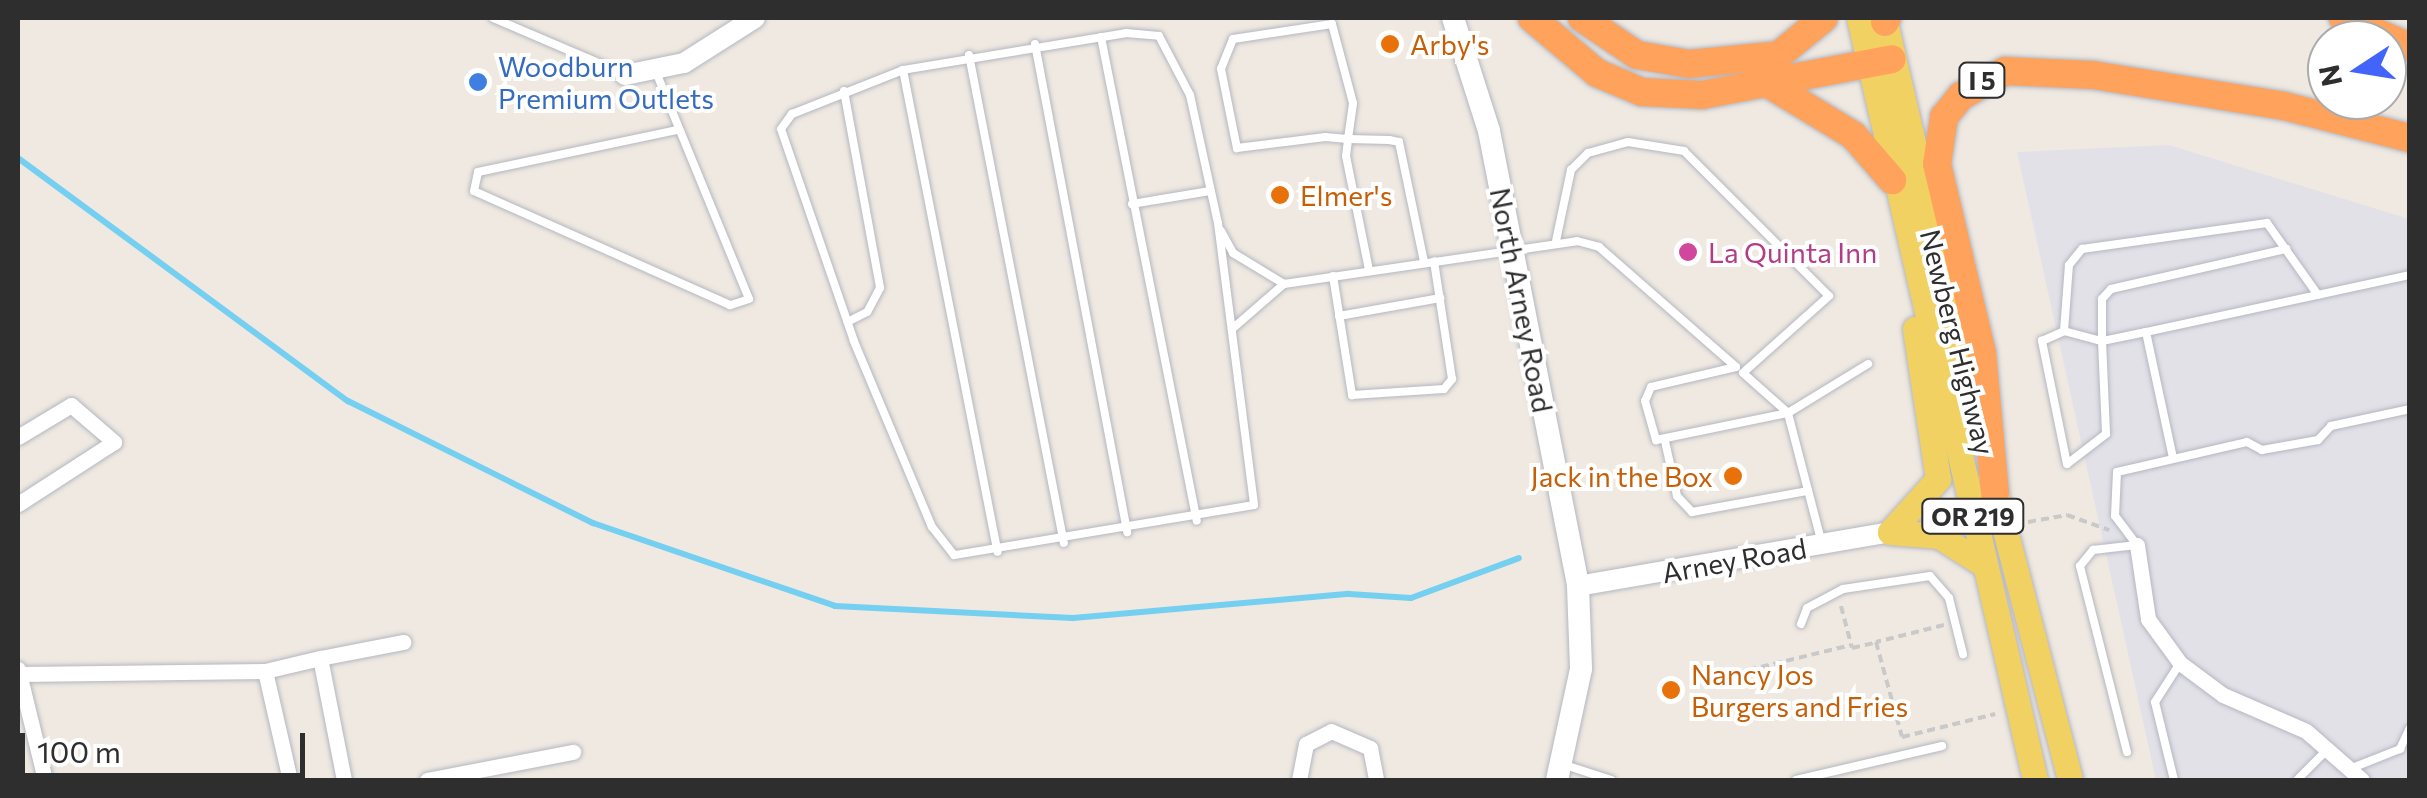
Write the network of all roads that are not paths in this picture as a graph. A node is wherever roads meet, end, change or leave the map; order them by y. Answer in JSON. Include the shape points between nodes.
{"nodes":[{"id":1,"x":493,"y":18,"type":"edge"},
{"id":2,"x":755,"y":18,"type":"edge"},
{"id":3,"x":1454,"y":18,"type":"edge"},
{"id":4,"x":1532,"y":18,"type":"edge"},
{"id":5,"x":1582,"y":18,"type":"edge"},
{"id":6,"x":1824,"y":18,"type":"edge"},
{"id":7,"x":2343,"y":18,"type":"edge"},
{"id":8,"x":1879,"y":19,"type":"edge"},
{"id":9,"x":1100,"y":37,"type":"junction"},
{"id":10,"x":1035,"y":44,"type":"junction"},
{"id":11,"x":2410,"y":47,"type":"edge"},
{"id":12,"x":969,"y":55,"type":"junction"},
{"id":13,"x":1880,"y":62,"type":"junction"},
{"id":14,"x":903,"y":70,"type":"junction"},
{"id":15,"x":656,"y":72,"type":"junction"},
{"id":16,"x":626,"y":75,"type":"joint"},
{"id":17,"x":1772,"y":86,"type":"junction"},
{"id":18,"x":844,"y":90,"type":"junction"},
{"id":19,"x":678,"y":130,"type":"junction"},
{"id":20,"x":2410,"y":138,"type":"edge"},
{"id":21,"x":1348,"y":139,"type":"junction"},
{"id":22,"x":1892,"y":180,"type":"junction"},
{"id":23,"x":1210,"y":191,"type":"junction"},
{"id":24,"x":1132,"y":204,"type":"junction"},
{"id":25,"x":1218,"y":223,"type":"junction"},
{"id":26,"x":1556,"y":241,"type":"junction"},
{"id":27,"x":1512,"y":249,"type":"junction"},
{"id":28,"x":2286,"y":249,"type":"junction"},
{"id":29,"x":1909,"y":253,"type":"junction"},
{"id":30,"x":1429,"y":261,"type":"junction"},
{"id":31,"x":1369,"y":270,"type":"junction"},
{"id":32,"x":1333,"y":276,"type":"junction"},
{"id":33,"x":2410,"y":276,"type":"edge"},
{"id":34,"x":1284,"y":284,"type":"junction"},
{"id":35,"x":2318,"y":295,"type":"junction"},
{"id":36,"x":1440,"y":298,"type":"junction"},
{"id":37,"x":1340,"y":316,"type":"junction"},
{"id":38,"x":847,"y":322,"type":"junction"},
{"id":39,"x":1232,"y":330,"type":"junction"},
{"id":40,"x":2064,"y":330,"type":"junction"},
{"id":41,"x":2146,"y":332,"type":"junction"},
{"id":42,"x":2102,"y":341,"type":"junction"},
{"id":43,"x":1868,"y":364,"type":"dead end"},
{"id":44,"x":1740,"y":370,"type":"junction"},
{"id":45,"x":2410,"y":409,"type":"edge"},
{"id":46,"x":1788,"y":413,"type":"junction"},
{"id":47,"x":18,"y":436,"type":"edge"},
{"id":48,"x":1664,"y":441,"type":"junction"},
{"id":49,"x":2173,"y":458,"type":"junction"},
{"id":50,"x":1808,"y":491,"type":"junction"},
{"id":51,"x":1995,"y":493,"type":"junction"},
{"id":52,"x":18,"y":504,"type":"edge"},
{"id":53,"x":1197,"y":522,"type":"junction"},
{"id":54,"x":1127,"y":532,"type":"junction"},
{"id":55,"x":1890,"y":532,"type":"junction"},
{"id":56,"x":1064,"y":542,"type":"junction"},
{"id":57,"x":1822,"y":544,"type":"junction"},
{"id":58,"x":2138,"y":545,"type":"junction"},
{"id":59,"x":998,"y":552,"type":"junction"},
{"id":60,"x":1983,"y":564,"type":"junction"},
{"id":61,"x":1578,"y":586,"type":"junction"},
{"id":62,"x":1801,"y":624,"type":"dead end"},
{"id":63,"x":403,"y":642,"type":"dead end"},
{"id":64,"x":1962,"y":654,"type":"dead end"},
{"id":65,"x":320,"y":658,"type":"junction"},
{"id":66,"x":2180,"y":664,"type":"junction"},
{"id":67,"x":265,"y":671,"type":"junction"},
{"id":68,"x":19,"y":672,"type":"edge"},
{"id":69,"x":2410,"y":728,"type":"edge"},
{"id":70,"x":1942,"y":746,"type":"dead end"},
{"id":71,"x":2330,"y":748,"type":"junction"},
{"id":72,"x":573,"y":752,"type":"dead end"},
{"id":73,"x":2127,"y":752,"type":"dead end"},
{"id":74,"x":2405,"y":752,"type":"edge"},
{"id":75,"x":1560,"y":772,"type":"edge"},
{"id":76,"x":2357,"y":774,"type":"edge"},
{"id":77,"x":45,"y":780,"type":"edge"},
{"id":78,"x":290,"y":780,"type":"edge"},
{"id":79,"x":344,"y":780,"type":"edge"},
{"id":80,"x":428,"y":780,"type":"edge"},
{"id":81,"x":1298,"y":780,"type":"edge"},
{"id":82,"x":1376,"y":780,"type":"edge"},
{"id":83,"x":1611,"y":780,"type":"edge"},
{"id":84,"x":1796,"y":780,"type":"edge"},
{"id":85,"x":2034,"y":780,"type":"edge"},
{"id":86,"x":2070,"y":780,"type":"edge"},
{"id":87,"x":2174,"y":780,"type":"edge"},
{"id":88,"x":2297,"y":780,"type":"edge"}],
"edges":[{"from":1,"to":16,"type":"lane"},
{"from":2,"to":15,"type":"street","via":[[705,53]]},
{"from":3,"to":27,"type":"main road","name":"North Arney Road","via":[[1474,70]]},
{"from":4,"to":17,"type":"highway","via":[[1597,73],[1642,92]]},
{"from":5,"to":6,"type":"highway","via":[[1637,55],[1689,64],[1780,54]]},
{"from":7,"to":11,"type":"highway"},
{"from":8,"to":13,"type":"main road","name":"Newberg Highway","number":"OR 219"},
{"from":9,"to":10,"type":"lane"},
{"from":9,"to":23,"type":"lane","via":[[1146,32],[1176,55]]},
{"from":9,"to":24,"type":"lane"},
{"from":10,"to":12,"type":"lane"},
{"from":10,"to":54,"type":"lane"},
{"from":12,"to":14,"type":"lane"},
{"from":12,"to":56,"type":"lane"},
{"from":13,"to":17,"type":"highway"},
{"from":13,"to":22,"type":"main road","name":"Newberg Highway","number":"OR 219"},
{"from":13,"to":51,"type":"main road","name":"Newberg Highway","number":"OR 219"},
{"from":14,"to":18,"type":"lane"},
{"from":14,"to":59,"type":"lane"},
{"from":15,"to":16,"type":"street"},
{"from":15,"to":19,"type":"lane"},
{"from":17,"to":22,"type":"highway","via":[[1854,135]]},
{"from":18,"to":38,"type":"lane","via":[[880,288],[875,303]]},
{"from":18,"to":38,"type":"lane","via":[[792,114],[781,130]]},
{"from":19,"to":19,"type":"lane","via":[[749,299],[730,306],[474,191],[478,172]]},
{"from":20,"to":51,"type":"highway","number":"I 5","via":[[2284,106],[2092,75],[2005,70],[1973,85],[1944,117],[1937,164],[1982,354]]},
{"from":21,"to":21,"type":"lane","via":[[1353,103],[1332,24],[1233,39],[1221,52],[1238,148]]},
{"from":21,"to":30,"type":"lane","via":[[1399,142]]},
{"from":21,"to":31,"type":"lane"},
{"from":22,"to":29,"type":"main road","name":"Newberg Highway","number":"OR 219"},
{"from":23,"to":24,"type":"lane"},
{"from":23,"to":25,"type":"lane"},
{"from":24,"to":53,"type":"lane"},
{"from":25,"to":34,"type":"lane","via":[[1233,253]]},
{"from":25,"to":39,"type":"lane"},
{"from":26,"to":27,"type":"lane"},
{"from":26,"to":44,"type":"lane","via":[[1599,247]]},
{"from":26,"to":44,"type":"lane","via":[[1571,170],[1588,153],[1628,142],[1684,151],[1828,296]]},
{"from":27,"to":30,"type":"lane"},
{"from":27,"to":61,"type":"main road","name":"North Arney Road"},
{"from":28,"to":35,"type":"lane"},
{"from":28,"to":40,"type":"lane","via":[[2267,223],[2245,219],[2082,249],[2069,265]]},
{"from":28,"to":42,"type":"lane","via":[[2111,289],[2102,300]]},
{"from":29,"to":55,"type":"main road","via":[[1938,479]]},
{"from":29,"to":60,"type":"main road","name":"Newberg Highway","number":"OR 219"},
{"from":30,"to":31,"type":"lane"},
{"from":30,"to":36,"type":"lane"},
{"from":31,"to":32,"type":"lane"},
{"from":32,"to":34,"type":"lane"},
{"from":32,"to":37,"type":"lane"},
{"from":33,"to":35,"type":"lane"},
{"from":34,"to":39,"type":"lane"},
{"from":35,"to":41,"type":"lane"},
{"from":36,"to":37,"type":"lane"},
{"from":36,"to":37,"type":"lane","via":[[1452,379],[1444,389],[1352,396]]},
{"from":38,"to":59,"type":"lane","via":[[940,544],[954,555]]},
{"from":39,"to":53,"type":"lane","via":[[1254,506]]},
{"from":40,"to":42,"type":"lane"},
{"from":40,"to":42,"type":"lane","via":[[2042,340],[2060,452],[2075,467],[2106,434]]},
{"from":41,"to":42,"type":"lane"},
{"from":41,"to":49,"type":"lane"},
{"from":43,"to":46,"type":"lane"},
{"from":44,"to":46,"type":"lane"},
{"from":44,"to":48,"type":"lane","via":[[1651,387],[1650,434]]},
{"from":45,"to":49,"type":"lane","via":[[2278,449],[2247,442]]},
{"from":46,"to":48,"type":"lane"},
{"from":46,"to":50,"type":"lane"},
{"from":47,"to":52,"type":"street","via":[[71,405],[114,442]]},
{"from":48,"to":50,"type":"lane","via":[[1677,496],[1692,512]]},
{"from":49,"to":58,"type":"lane","via":[[2117,472],[2115,516]]},
{"from":50,"to":57,"type":"lane"},
{"from":51,"to":86,"type":"main road","name":"Newberg Highway","number":"OR 219"},
{"from":53,"to":54,"type":"lane"},
{"from":54,"to":56,"type":"lane"},
{"from":55,"to":57,"type":"street","name":"Arney Road"},
{"from":55,"to":60,"type":"main road","via":[[1939,536]]},
{"from":56,"to":59,"type":"lane"},
{"from":57,"to":61,"type":"street","name":"Arney Road"},
{"from":58,"to":66,"type":"street","via":[[2148,619]]},
{"from":58,"to":73,"type":"lane","via":[[2093,550],[2080,566]]},
{"from":60,"to":85,"type":"main road","name":"Newberg Highway","number":"OR 219"},
{"from":61,"to":75,"type":"main road","name":"North Arney Road","via":[[1581,669]]},
{"from":62,"to":64,"type":"lane","via":[[1827,596],[1913,574],[1941,584]]},
{"from":63,"to":65,"type":"street"},
{"from":65,"to":67,"type":"street"},
{"from":65,"to":79,"type":"street"},
{"from":66,"to":71,"type":"street"},
{"from":66,"to":87,"type":"lane","via":[[2155,702]]},
{"from":67,"to":68,"type":"street"},
{"from":67,"to":78,"type":"street"},
{"from":68,"to":77,"type":"street"},
{"from":69,"to":74,"type":"lane"},
{"from":70,"to":84,"type":"lane"},
{"from":71,"to":76,"type":"street"},
{"from":71,"to":88,"type":"lane"},
{"from":72,"to":80,"type":"street"},
{"from":74,"to":76,"type":"lane"},
{"from":75,"to":83,"type":"lane"},
{"from":81,"to":82,"type":"street","via":[[1306,744],[1331,731],[1370,748]]}]}
